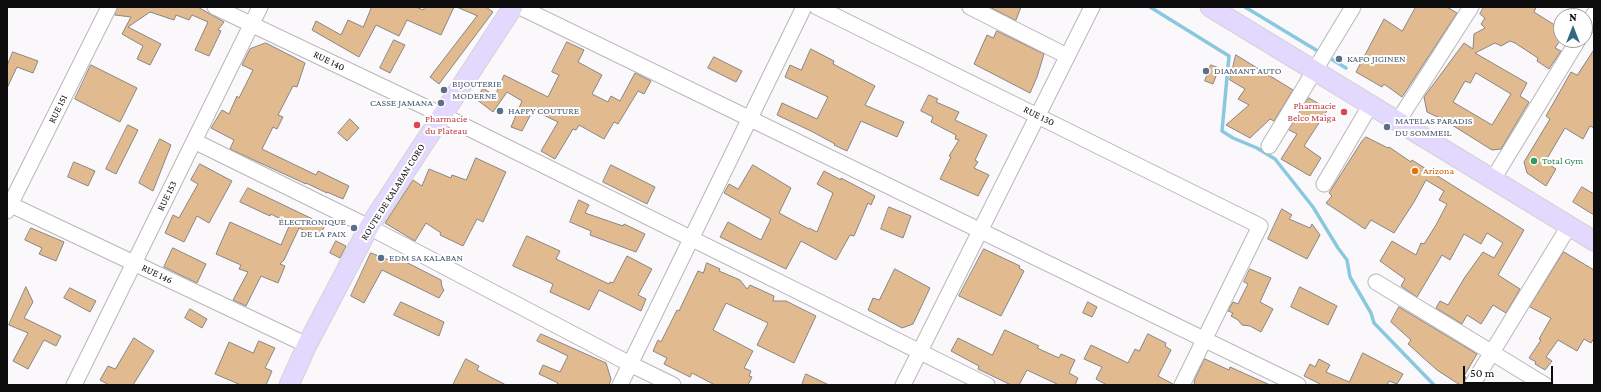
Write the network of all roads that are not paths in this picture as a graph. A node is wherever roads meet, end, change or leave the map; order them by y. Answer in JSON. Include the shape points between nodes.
{"nodes":[{"id":1,"x":109,"y":7,"type":"edge"},
{"id":2,"x":216,"y":7,"type":"edge"},
{"id":3,"x":260,"y":7,"type":"edge"},
{"id":4,"x":513,"y":7,"type":"edge"},
{"id":5,"x":520,"y":7,"type":"edge"},
{"id":6,"x":804,"y":7,"type":"edge"},
{"id":7,"x":817,"y":7,"type":"edge"},
{"id":8,"x":970,"y":7,"type":"edge"},
{"id":9,"x":1092,"y":7,"type":"edge"},
{"id":10,"x":1210,"y":7,"type":"edge"},
{"id":11,"x":1353,"y":7,"type":"edge"},
{"id":12,"x":1471,"y":7,"type":"edge"},
{"id":13,"x":252,"y":23,"type":"junction"},
{"id":14,"x":1573,"y":48,"type":"edge"},
{"id":15,"x":1067,"y":56,"type":"junction"},
{"id":16,"x":1315,"y":70,"type":"junction"},
{"id":17,"x":1371,"y":104,"type":"junction"},
{"id":18,"x":442,"y":115,"type":"junction"},
{"id":19,"x":1038,"y":115,"type":"junction"},
{"id":20,"x":749,"y":119,"type":"junction"},
{"id":21,"x":1398,"y":122,"type":"junction"},
{"id":22,"x":194,"y":141,"type":"junction"},
{"id":23,"x":1269,"y":146,"type":"dead end"},
{"id":24,"x":1493,"y":179,"type":"junction"},
{"id":25,"x":1324,"y":184,"type":"dead end"},
{"id":26,"x":8,"y":206,"type":"edge"},
{"id":27,"x":1569,"y":226,"type":"junction"},
{"id":28,"x":369,"y":227,"type":"junction"},
{"id":29,"x":980,"y":231,"type":"junction"},
{"id":30,"x":691,"y":238,"type":"junction"},
{"id":31,"x":1594,"y":242,"type":"edge"},
{"id":32,"x":134,"y":263,"type":"junction"},
{"id":33,"x":1376,"y":282,"type":"dead end"},
{"id":34,"x":1204,"y":340,"type":"junction"},
{"id":35,"x":307,"y":345,"type":"junction"},
{"id":36,"x":920,"y":352,"type":"junction"},
{"id":37,"x":1492,"y":352,"type":"junction"},
{"id":38,"x":630,"y":364,"type":"junction"},
{"id":39,"x":74,"y":385,"type":"edge"},
{"id":40,"x":290,"y":385,"type":"edge"},
{"id":41,"x":620,"y":385,"type":"edge"},
{"id":42,"x":673,"y":385,"type":"edge"},
{"id":43,"x":903,"y":385,"type":"edge"},
{"id":44,"x":987,"y":385,"type":"edge"},
{"id":45,"x":1182,"y":385,"type":"edge"},
{"id":46,"x":1298,"y":385,"type":"edge"},
{"id":47,"x":1472,"y":385,"type":"edge"},
{"id":48,"x":1545,"y":385,"type":"edge"}],
"edges":[{"from":1,"to":26,"type":"street","name":"RUE 151"},
{"from":2,"to":13,"type":"street","name":"RUE 140"},
{"from":3,"to":13,"type":"street","name":"RUE 153"},
{"from":4,"to":18,"type":"main road","name":"ROUTE DE KALABAN CORO"},
{"from":5,"to":20,"type":"street"},
{"from":6,"to":20,"type":"street"},
{"from":7,"to":19,"type":"street","name":"RUE 130"},
{"from":8,"to":15,"type":"street"},
{"from":9,"to":15,"type":"street"},
{"from":10,"to":16,"type":"main road"},
{"from":11,"to":16,"type":"street"},
{"from":12,"to":21,"type":"street"},
{"from":13,"to":18,"type":"street","name":"RUE 140"},
{"from":13,"to":22,"type":"street","name":"RUE 153"},
{"from":14,"to":24,"type":"street"},
{"from":15,"to":19,"type":"street"},
{"from":16,"to":17,"type":"main road"},
{"from":16,"to":23,"type":"street"},
{"from":17,"to":21,"type":"main road"},
{"from":17,"to":25,"type":"street"},
{"from":18,"to":28,"type":"main road","name":"ROUTE DE KALABAN CORO"},
{"from":18,"to":30,"type":"street","name":"RUE 140"},
{"from":19,"to":29,"type":"street"},
{"from":19,"to":34,"type":"street","name":"RUE 130","via":[[1260,226]]},
{"from":20,"to":29,"type":"street"},
{"from":20,"to":30,"type":"street"},
{"from":21,"to":24,"type":"main road"},
{"from":22,"to":28,"type":"street"},
{"from":22,"to":32,"type":"street","name":"RUE 153"},
{"from":24,"to":27,"type":"main road"},
{"from":26,"to":32,"type":"street","name":"RUE 146"},
{"from":27,"to":31,"type":"main road"},
{"from":27,"to":37,"type":"street"},
{"from":28,"to":35,"type":"main road","name":"ROUTE DE KALABAN CORO"},
{"from":28,"to":38,"type":"street"},
{"from":29,"to":34,"type":"street"},
{"from":29,"to":36,"type":"street"},
{"from":30,"to":36,"type":"street","name":"RUE 140"},
{"from":30,"to":38,"type":"street"},
{"from":32,"to":35,"type":"street","name":"RUE 146"},
{"from":32,"to":39,"type":"street","name":"RUE 153"},
{"from":33,"to":37,"type":"street"},
{"from":34,"to":45,"type":"street"},
{"from":34,"to":46,"type":"street"},
{"from":35,"to":40,"type":"main road","name":"ROUTE DE KALABAN CORO"},
{"from":36,"to":43,"type":"street"},
{"from":36,"to":44,"type":"street","name":"RUE 140"},
{"from":37,"to":47,"type":"street"},
{"from":37,"to":48,"type":"street"},
{"from":38,"to":41,"type":"street"},
{"from":38,"to":42,"type":"street"}]}
